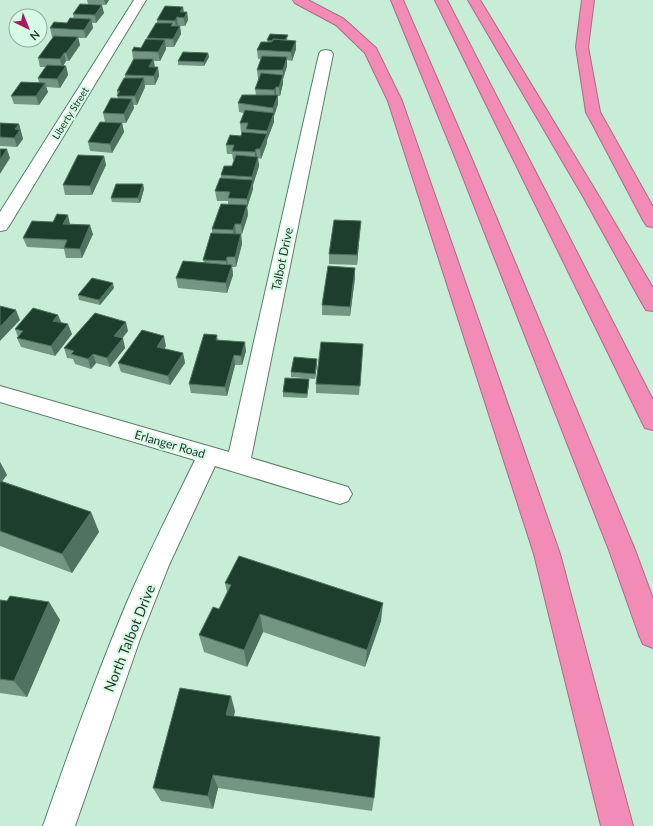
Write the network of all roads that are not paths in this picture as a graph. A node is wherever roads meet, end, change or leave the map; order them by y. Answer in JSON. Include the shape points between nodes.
{"nodes":[{"id":1,"x":140,"y":0,"type":"edge"},
{"id":2,"x":299,"y":0,"type":"edge"},
{"id":3,"x":397,"y":0,"type":"edge"},
{"id":4,"x":442,"y":0,"type":"edge"},
{"id":5,"x":474,"y":0,"type":"edge"},
{"id":6,"x":588,"y":0,"type":"edge"},
{"id":7,"x":326,"y":54,"type":"dead end"},
{"id":8,"x":653,"y":222,"type":"edge"},
{"id":9,"x":0,"y":226,"type":"edge"},
{"id":10,"x":653,"y":305,"type":"edge"},
{"id":11,"x":0,"y":394,"type":"edge"},
{"id":12,"x":653,"y":422,"type":"edge"},
{"id":13,"x":209,"y":456,"type":"junction"},
{"id":14,"x":238,"y":463,"type":"junction"},
{"id":15,"x":340,"y":494,"type":"dead end"},
{"id":16,"x":653,"y":635,"type":"edge"},
{"id":17,"x":59,"y":826,"type":"edge"},
{"id":18,"x":617,"y":826,"type":"edge"}],
"edges":[{"from":1,"to":9,"type":"street","name":"Liberty Street"},
{"from":2,"to":18,"type":"highway","via":[[340,22],[371,51],[395,101],[547,554]]},
{"from":3,"to":16,"type":"highway","via":[[622,550]]},
{"from":4,"to":12,"type":"highway"},
{"from":5,"to":10,"type":"highway"},
{"from":6,"to":8,"type":"highway","via":[[582,47],[593,112]]},
{"from":7,"to":14,"type":"street","name":"Talbot Drive"},
{"from":11,"to":13,"type":"street","name":"Erlanger Road"},
{"from":13,"to":14,"type":"street","name":"Erlanger Road"},
{"from":13,"to":17,"type":"street","name":"North Talbot Drive","via":[[173,530],[130,631]]},
{"from":14,"to":15,"type":"street","name":"Erlanger Road"}]}
